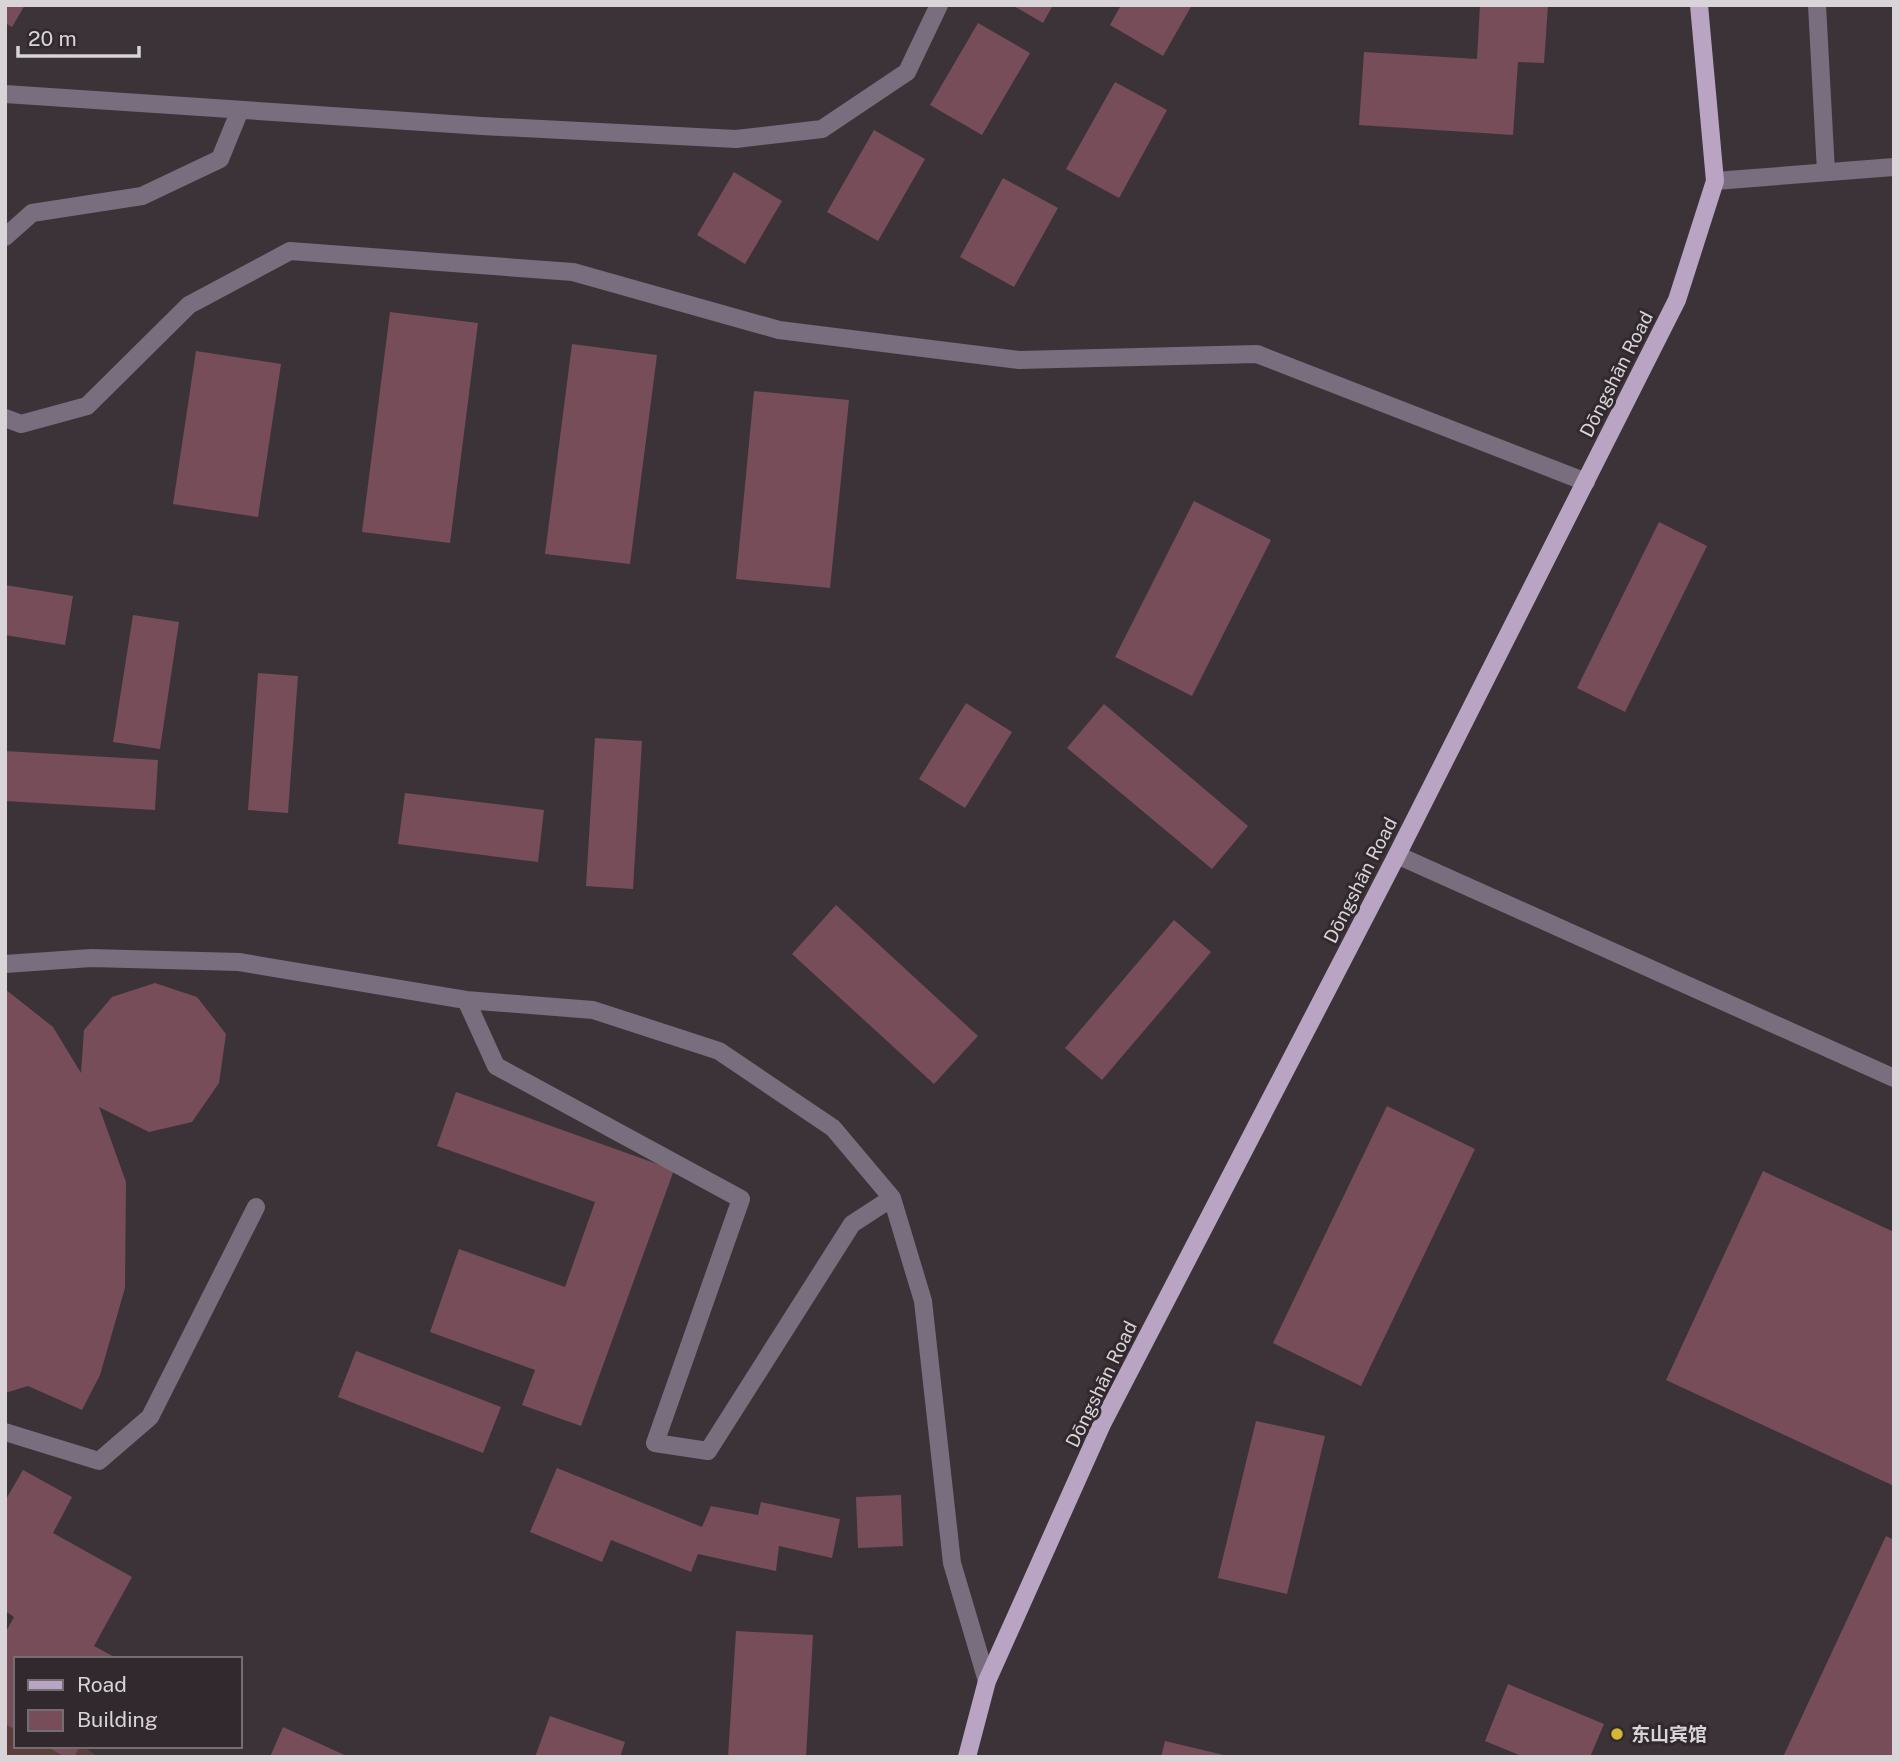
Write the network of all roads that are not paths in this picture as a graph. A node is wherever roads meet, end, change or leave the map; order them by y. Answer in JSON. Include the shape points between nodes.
{"nodes":[{"id":1,"x":939,"y":5,"type":"edge"},
{"id":2,"x":1699,"y":5,"type":"edge"},
{"id":3,"x":1816,"y":5,"type":"edge"},
{"id":4,"x":5,"y":94,"type":"edge"},
{"id":5,"x":240,"y":110,"type":"junction"},
{"id":6,"x":1894,"y":167,"type":"edge"},
{"id":7,"x":1826,"y":172,"type":"junction"},
{"id":8,"x":1715,"y":181,"type":"junction"},
{"id":9,"x":5,"y":237,"type":"edge"},
{"id":10,"x":5,"y":418,"type":"edge"},
{"id":11,"x":1586,"y":482,"type":"junction"},
{"id":12,"x":1397,"y":855,"type":"junction"},
{"id":13,"x":5,"y":964,"type":"edge"},
{"id":14,"x":466,"y":1000,"type":"junction"},
{"id":15,"x":1894,"y":1078,"type":"edge"},
{"id":16,"x":892,"y":1198,"type":"junction"},
{"id":17,"x":256,"y":1207,"type":"dead end"},
{"id":18,"x":5,"y":1432,"type":"edge"},
{"id":19,"x":987,"y":1681,"type":"junction"},
{"id":20,"x":967,"y":1757,"type":"edge"}],
"edges":[{"from":1,"to":5,"type":"lane","via":[[907,72],[822,128],[736,139]]},
{"from":2,"to":8,"type":"main road","name":"Dōngshān Road"},
{"from":3,"to":7,"type":"lane"},
{"from":4,"to":5,"type":"lane"},
{"from":5,"to":9,"type":"lane","via":[[220,159],[142,196],[32,213]]},
{"from":6,"to":7,"type":"lane"},
{"from":7,"to":8,"type":"lane"},
{"from":8,"to":11,"type":"main road","name":"Dōngshān Road","via":[[1677,300]]},
{"from":10,"to":11,"type":"lane","via":[[21,424],[87,406],[189,305],[290,251],[573,272],[779,330],[1019,360],[1257,354]]},
{"from":11,"to":12,"type":"main road","name":"Dōngshān Road"},
{"from":12,"to":15,"type":"lane"},
{"from":12,"to":19,"type":"main road","name":"Dōngshān Road","via":[[1102,1424]]},
{"from":13,"to":14,"type":"lane","via":[[91,958],[239,962]]},
{"from":14,"to":16,"type":"lane","via":[[593,1010],[719,1051],[833,1128]]},
{"from":14,"to":16,"type":"lane","via":[[496,1066],[741,1199],[655,1443],[708,1451],[852,1224]]},
{"from":16,"to":19,"type":"lane","via":[[923,1301],[952,1563]]},
{"from":17,"to":18,"type":"lane","via":[[149,1418],[100,1461]]},
{"from":19,"to":20,"type":"main road","name":"Dōngshān Road"}]}
